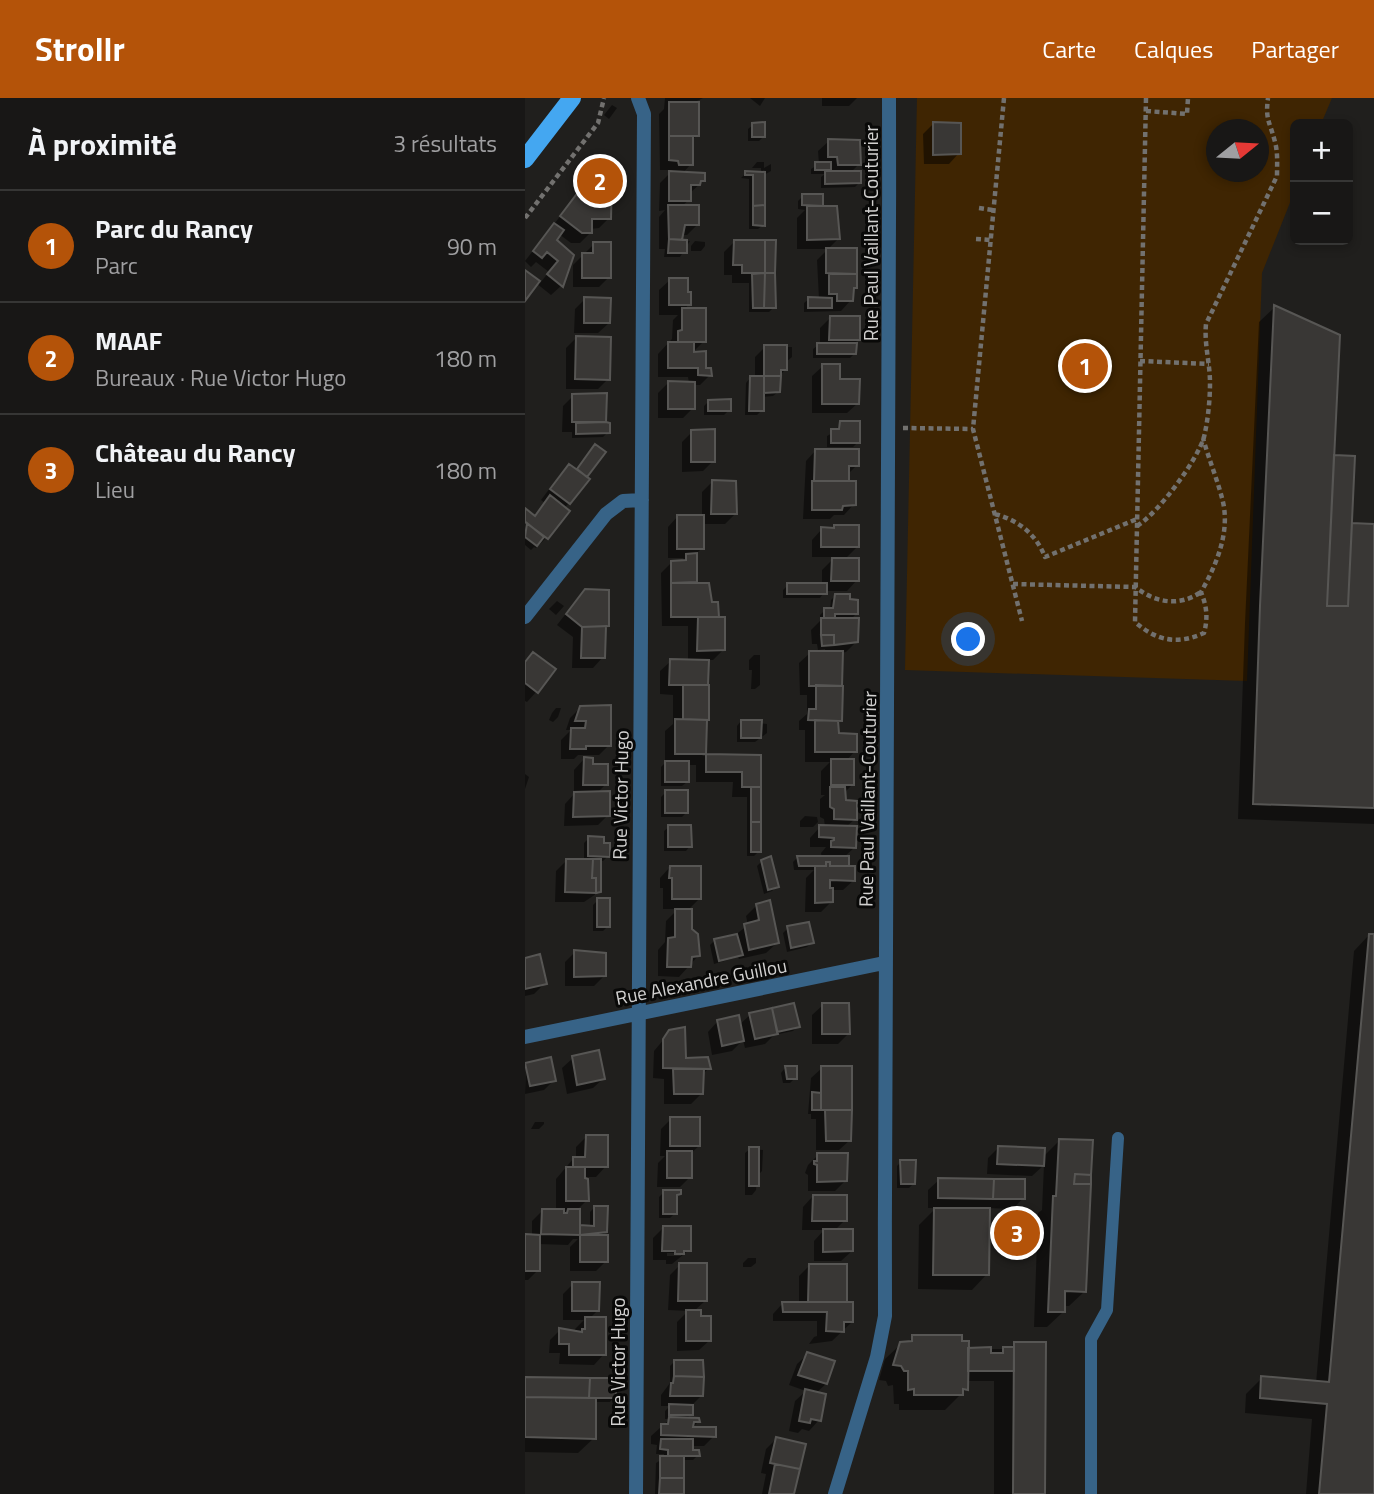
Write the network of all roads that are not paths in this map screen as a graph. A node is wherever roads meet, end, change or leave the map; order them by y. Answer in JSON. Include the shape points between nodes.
{"nodes":[{"id":1,"x":572,"y":98,"type":"edge"},
{"id":2,"x":638,"y":98,"type":"edge"},
{"id":3,"x":889,"y":98,"type":"edge"},
{"id":4,"x":525,"y":159,"type":"edge"},
{"id":5,"x":642,"y":500,"type":"junction"},
{"id":6,"x":525,"y":617,"type":"edge"},
{"id":7,"x":884,"y":963,"type":"junction"},
{"id":8,"x":637,"y":1013,"type":"junction"},
{"id":9,"x":525,"y":1037,"type":"edge"},
{"id":10,"x":1118,"y":1138,"type":"dead end"},
{"id":11,"x":636,"y":1494,"type":"edge"},
{"id":12,"x":835,"y":1494,"type":"edge"},
{"id":13,"x":1091,"y":1494,"type":"edge"}],
"edges":[{"from":1,"to":4,"type":"main road"},
{"from":2,"to":5,"type":"street","name":"Rue Victor Hugo","via":[[644,114]]},
{"from":3,"to":7,"type":"street","name":"Rue Paul Vaillant-Couturier"},
{"from":5,"to":6,"type":"street","via":[[624,500],[606,514]]},
{"from":5,"to":8,"type":"street","name":"Rue Victor Hugo"},
{"from":7,"to":8,"type":"street","name":"Rue Alexandre Guillou"},
{"from":7,"to":12,"type":"street","name":"Rue Paul Vaillant-Couturier","via":[[885,1317]]},
{"from":8,"to":9,"type":"street","name":"Rue Alexandre Guillou"},
{"from":8,"to":11,"type":"street","name":"Rue Victor Hugo"},
{"from":10,"to":13,"type":"lane","via":[[1107,1310],[1091,1339]]}]}
